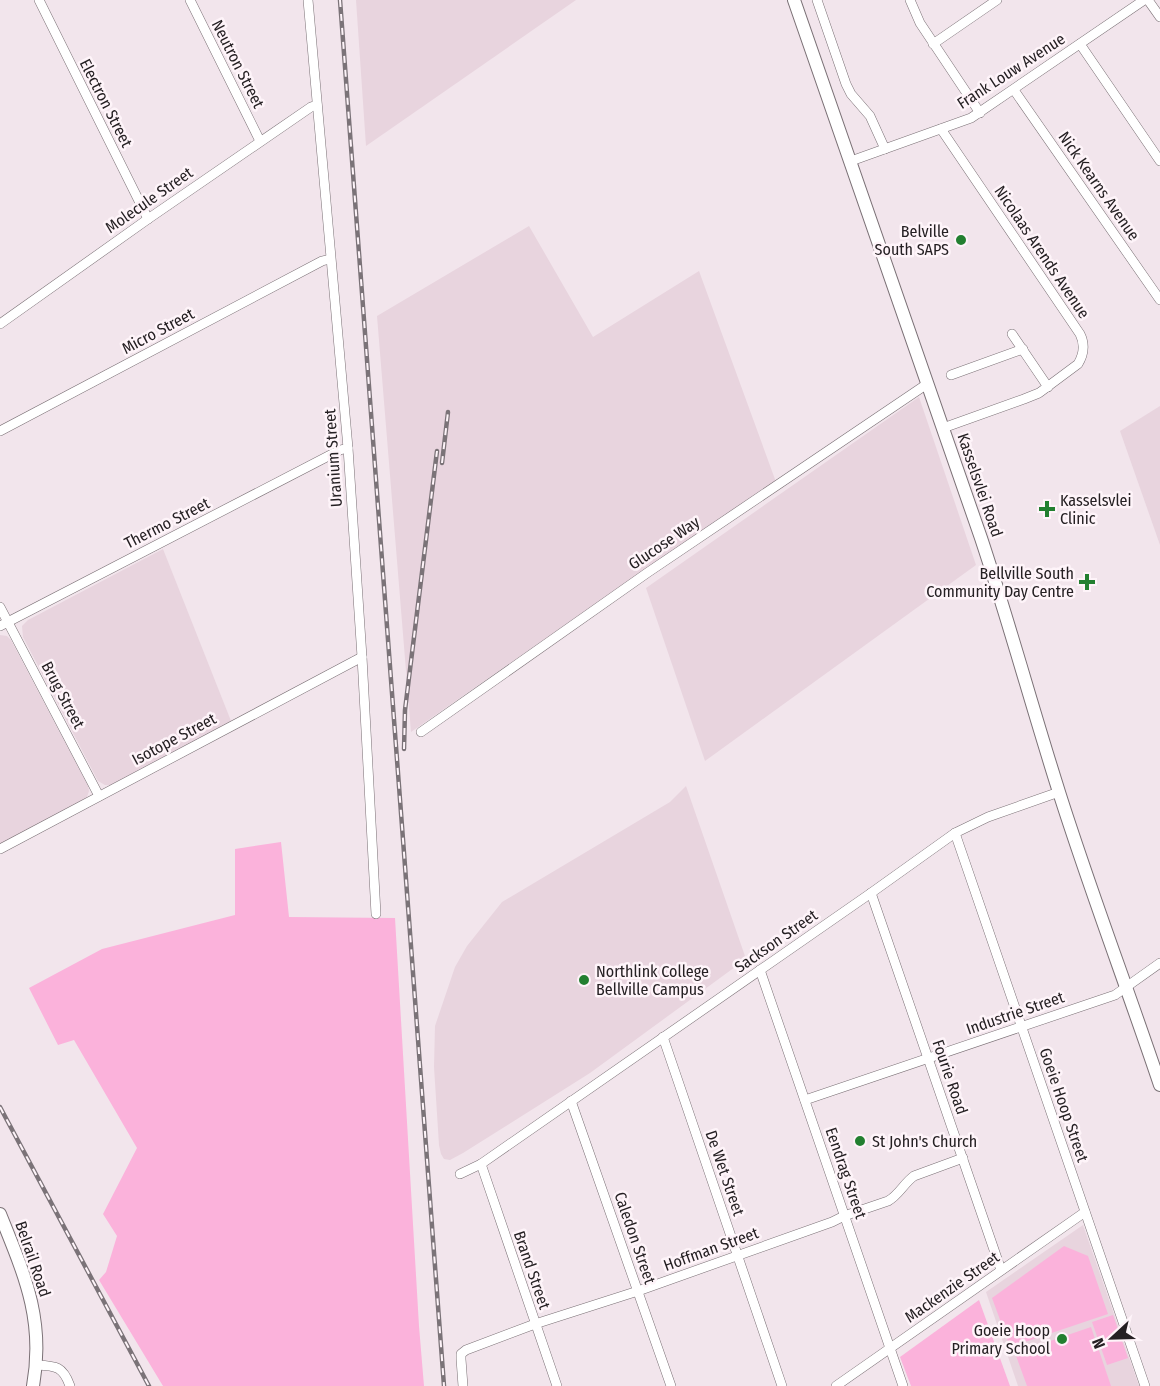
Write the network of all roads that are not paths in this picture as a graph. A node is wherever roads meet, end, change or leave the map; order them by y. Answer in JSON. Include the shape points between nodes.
{"nodes":[{"id":1,"x":39,"y":0,"type":"edge"},
{"id":2,"x":190,"y":0,"type":"edge"},
{"id":3,"x":308,"y":0,"type":"edge"},
{"id":4,"x":794,"y":0,"type":"edge"},
{"id":5,"x":817,"y":0,"type":"edge"},
{"id":6,"x":910,"y":0,"type":"edge"},
{"id":7,"x":997,"y":0,"type":"edge"},
{"id":8,"x":1146,"y":0,"type":"edge"},
{"id":9,"x":1160,"y":17,"type":"edge"},
{"id":10,"x":933,"y":44,"type":"junction"},
{"id":11,"x":1080,"y":44,"type":"junction"},
{"id":12,"x":1014,"y":90,"type":"junction"},
{"id":13,"x":317,"y":105,"type":"junction"},
{"id":14,"x":980,"y":113,"type":"junction"},
{"id":15,"x":941,"y":129,"type":"junction"},
{"id":16,"x":260,"y":141,"type":"junction"},
{"id":17,"x":885,"y":148,"type":"junction"},
{"id":18,"x":850,"y":161,"type":"junction"},
{"id":19,"x":1160,"y":161,"type":"edge"},
{"id":20,"x":148,"y":219,"type":"junction"},
{"id":21,"x":330,"y":259,"type":"junction"},
{"id":22,"x":1160,"y":300,"type":"edge"},
{"id":23,"x":0,"y":324,"type":"edge"},
{"id":24,"x":1012,"y":334,"type":"dead end"},
{"id":25,"x":1023,"y":349,"type":"junction"},
{"id":26,"x":951,"y":375,"type":"dead end"},
{"id":27,"x":927,"y":384,"type":"junction"},
{"id":28,"x":1048,"y":387,"type":"junction"},
{"id":29,"x":943,"y":428,"type":"junction"},
{"id":30,"x":0,"y":431,"type":"edge"},
{"id":31,"x":348,"y":448,"type":"junction"},
{"id":32,"x":0,"y":608,"type":"edge"},
{"id":33,"x":4,"y":624,"type":"edge"},
{"id":34,"x":362,"y":657,"type":"junction"},
{"id":35,"x":421,"y":732,"type":"dead end"},
{"id":36,"x":1059,"y":792,"type":"junction"},
{"id":37,"x":99,"y":796,"type":"junction"},
{"id":38,"x":955,"y":834,"type":"junction"},
{"id":39,"x":0,"y":849,"type":"edge"},
{"id":40,"x":872,"y":893,"type":"junction"},
{"id":41,"x":376,"y":914,"type":"dead end"},
{"id":42,"x":1160,"y":963,"type":"edge"},
{"id":43,"x":760,"y":970,"type":"junction"},
{"id":44,"x":1127,"y":987,"type":"junction"},
{"id":45,"x":1021,"y":1027,"type":"junction"},
{"id":46,"x":663,"y":1037,"type":"junction"},
{"id":47,"x":928,"y":1058,"type":"junction"},
{"id":48,"x":1160,"y":1085,"type":"edge"},
{"id":49,"x":805,"y":1100,"type":"junction"},
{"id":50,"x":571,"y":1101,"type":"junction"},
{"id":51,"x":963,"y":1158,"type":"junction"},
{"id":52,"x":481,"y":1164,"type":"junction"},
{"id":53,"x":459,"y":1174,"type":"dead end"},
{"id":54,"x":1085,"y":1212,"type":"junction"},
{"id":55,"x":0,"y":1214,"type":"edge"},
{"id":56,"x":844,"y":1216,"type":"junction"},
{"id":57,"x":737,"y":1255,"type":"junction"},
{"id":58,"x":1002,"y":1270,"type":"junction"},
{"id":59,"x":638,"y":1291,"type":"junction"},
{"id":60,"x":535,"y":1324,"type":"junction"},
{"id":61,"x":890,"y":1348,"type":"junction"},
{"id":62,"x":36,"y":1365,"type":"junction"},
{"id":63,"x":33,"y":1386,"type":"edge"},
{"id":64,"x":70,"y":1386,"type":"edge"},
{"id":65,"x":463,"y":1386,"type":"edge"},
{"id":66,"x":556,"y":1386,"type":"edge"},
{"id":67,"x":670,"y":1386,"type":"edge"},
{"id":68,"x":782,"y":1386,"type":"edge"},
{"id":69,"x":836,"y":1386,"type":"edge"},
{"id":70,"x":903,"y":1386,"type":"edge"},
{"id":71,"x":1145,"y":1386,"type":"edge"}],
"edges":[{"from":1,"to":20,"type":"street","name":"Electron Street"},
{"from":2,"to":16,"type":"street","name":"Neutron Street"},
{"from":3,"to":13,"type":"street","name":"Uranium Street"},
{"from":4,"to":18,"type":"street","name":"Kasselsvlei Road"},
{"from":5,"to":17,"type":"street","via":[[846,84],[870,116]]},
{"from":6,"to":10,"type":"street"},
{"from":7,"to":10,"type":"street"},
{"from":8,"to":9,"type":"street"},
{"from":8,"to":11,"type":"street","name":"Frank Louw Avenue"},
{"from":10,"to":14,"type":"street"},
{"from":11,"to":12,"type":"street","name":"Frank Louw Avenue"},
{"from":11,"to":19,"type":"street"},
{"from":12,"to":14,"type":"street","name":"Frank Louw Avenue"},
{"from":12,"to":22,"type":"street","name":"Nick Kearns Avenue"},
{"from":13,"to":16,"type":"street","name":"Molecule Street"},
{"from":13,"to":21,"type":"street","name":"Uranium Street"},
{"from":14,"to":15,"type":"street","name":"Frank Louw Avenue"},
{"from":15,"to":17,"type":"street","name":"Frank Louw Avenue"},
{"from":15,"to":28,"type":"street","name":"Nicolaas Arends Avenue","via":[[1082,338],[1084,350],[1078,364]]},
{"from":16,"to":20,"type":"street","name":"Molecule Street"},
{"from":17,"to":18,"type":"street","name":"Frank Louw Avenue"},
{"from":18,"to":27,"type":"street","name":"Kasselsvlei Road"},
{"from":20,"to":23,"type":"street","name":"Molecule Street"},
{"from":21,"to":30,"type":"street","name":"Micro Street"},
{"from":21,"to":31,"type":"street","name":"Uranium Street"},
{"from":24,"to":25,"type":"street"},
{"from":25,"to":26,"type":"street"},
{"from":25,"to":28,"type":"street"},
{"from":27,"to":29,"type":"street","name":"Kasselsvlei Road"},
{"from":27,"to":35,"type":"street","name":"Glucose Way"},
{"from":28,"to":29,"type":"street","name":"Nicolaas Arends Avenue"},
{"from":29,"to":36,"type":"street","name":"Kasselsvlei Road","via":[[1000,596]]},
{"from":31,"to":33,"type":"street","name":"Thermo Street"},
{"from":31,"to":34,"type":"street","name":"Uranium Street"},
{"from":32,"to":33,"type":"street","name":"Brug Street"},
{"from":33,"to":37,"type":"street","name":"Brug Street"},
{"from":34,"to":37,"type":"street","name":"Isotope Street"},
{"from":34,"to":41,"type":"street","name":"Uranium Street"},
{"from":36,"to":38,"type":"street","name":"Sackson Street","via":[[988,817]]},
{"from":36,"to":44,"type":"street","name":"Kasselsvlei Road"},
{"from":37,"to":39,"type":"street","name":"Isotope Street"},
{"from":38,"to":40,"type":"street","name":"Sackson Street"},
{"from":38,"to":45,"type":"street","name":"Goeie Hoop Street"},
{"from":40,"to":43,"type":"street","name":"Sackson Street"},
{"from":40,"to":47,"type":"street","name":"Fourie Road"},
{"from":42,"to":44,"type":"street","name":"Industrie Street"},
{"from":43,"to":46,"type":"street","name":"Sackson Street"},
{"from":43,"to":49,"type":"street","name":"Eendrag Street"},
{"from":44,"to":45,"type":"street","name":"Industrie Street"},
{"from":44,"to":48,"type":"street","name":"Kasselsvlei Road"},
{"from":45,"to":47,"type":"street","name":"Industrie Street"},
{"from":45,"to":54,"type":"street","name":"Goeie Hoop Street"},
{"from":46,"to":50,"type":"street","name":"Sackson Street"},
{"from":46,"to":57,"type":"street","name":"De Wet Street"},
{"from":47,"to":49,"type":"street","name":"Industrie Street"},
{"from":47,"to":51,"type":"street","name":"Fourie Road"},
{"from":49,"to":56,"type":"street","name":"Eendrag Street"},
{"from":50,"to":52,"type":"street","name":"Sackson Street"},
{"from":50,"to":59,"type":"street","name":"Caledon Street"},
{"from":51,"to":56,"type":"street","name":"Hoffman Street","via":[[914,1176],[888,1201]]},
{"from":51,"to":58,"type":"street","name":"Fourie Road"},
{"from":52,"to":53,"type":"street","name":"Sackson Street"},
{"from":52,"to":60,"type":"street","name":"Brand Street"},
{"from":54,"to":58,"type":"street","name":"Mackenzie Street"},
{"from":54,"to":71,"type":"street","name":"Goeie Hoop Street"},
{"from":55,"to":62,"type":"street","name":"Belrail Road","via":[[32,1302]]},
{"from":56,"to":57,"type":"street","name":"Hoffman Street"},
{"from":56,"to":61,"type":"street","name":"Eendrag Street"},
{"from":57,"to":59,"type":"street","name":"Hoffman Street"},
{"from":57,"to":68,"type":"street","name":"De Wet Street"},
{"from":58,"to":61,"type":"street","name":"Mackenzie Street"},
{"from":59,"to":60,"type":"street","name":"Hoffman Street"},
{"from":59,"to":67,"type":"street","name":"Caledon Street"},
{"from":60,"to":65,"type":"street","name":"Hoffman Street","via":[[461,1354]]},
{"from":60,"to":66,"type":"street","name":"Brand Street"},
{"from":61,"to":69,"type":"street","name":"Mackenzie Street"},
{"from":61,"to":70,"type":"street","name":"Eendrag Street"},
{"from":62,"to":63,"type":"street","name":"Belrail Road"},
{"from":62,"to":64,"type":"street","via":[[62,1370]]}]}
